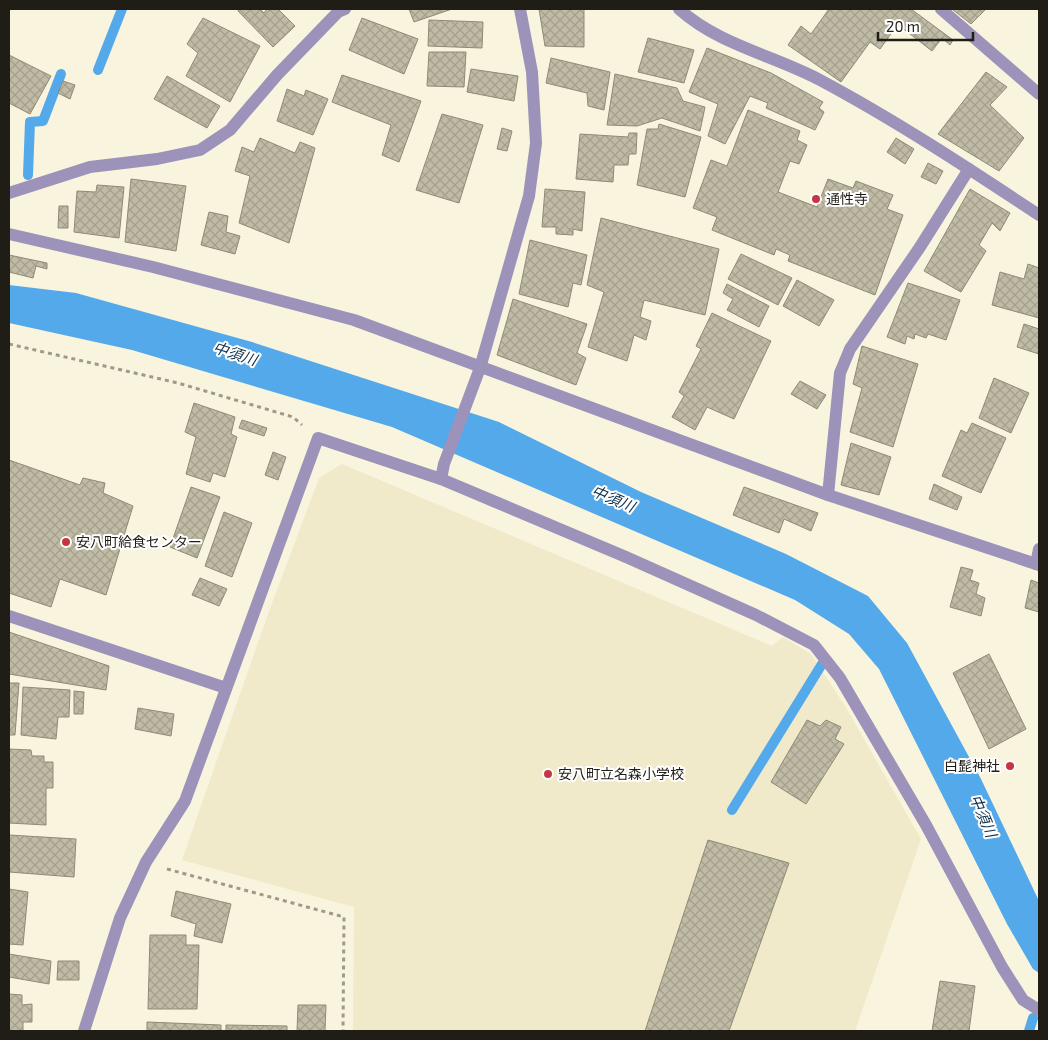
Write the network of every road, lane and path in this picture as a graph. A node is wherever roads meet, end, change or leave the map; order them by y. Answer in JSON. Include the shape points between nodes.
{"nodes":[{"id":1,"x":345,"y":9,"type":"edge"},
{"id":2,"x":520,"y":9,"type":"edge"},
{"id":3,"x":679,"y":9,"type":"edge"},
{"id":4,"x":940,"y":9,"type":"edge"},
{"id":5,"x":1039,"y":94,"type":"edge"},
{"id":6,"x":969,"y":169,"type":"junction"},
{"id":7,"x":9,"y":193,"type":"edge"},
{"id":8,"x":1039,"y":215,"type":"edge"},
{"id":9,"x":9,"y":234,"type":"edge"},
{"id":10,"x":9,"y":344,"type":"edge"},
{"id":11,"x":480,"y":368,"type":"junction"},
{"id":12,"x":318,"y":438,"type":"junction"},
{"id":13,"x":441,"y":479,"type":"junction"},
{"id":14,"x":828,"y":495,"type":"junction"},
{"id":15,"x":1039,"y":549,"type":"edge"},
{"id":16,"x":1038,"y":564,"type":"edge"},
{"id":17,"x":9,"y":616,"type":"edge"},
{"id":18,"x":226,"y":688,"type":"junction"},
{"id":19,"x":145,"y":863,"type":"junction"},
{"id":20,"x":1039,"y":1010,"type":"edge"},
{"id":21,"x":84,"y":1031,"type":"edge"},
{"id":22,"x":343,"y":1031,"type":"edge"}],
"edges":[{"from":1,"to":7,"type":"street","via":[[338,12],[276,75],[230,130],[200,150],[90,167]]},
{"from":2,"to":11,"type":"street","via":[[532,72],[536,143],[529,196]]},
{"from":3,"to":6,"type":"street","via":[[696,24],[722,39],[819,80]]},
{"from":4,"to":5,"type":"street"},
{"from":6,"to":8,"type":"street"},
{"from":6,"to":14,"type":"street","via":[[850,349],[840,373]]},
{"from":9,"to":11,"type":"street","via":[[153,267],[354,320]]},
{"from":10,"to":12,"type":"path","via":[[178,383],[293,417]]},
{"from":11,"to":13,"type":"street"},
{"from":11,"to":14,"type":"street"},
{"from":12,"to":13,"type":"street"},
{"from":12,"to":18,"type":"street"},
{"from":13,"to":20,"type":"street","via":[[626,557],[814,644],[840,678],[926,825],[1002,967],[1023,1000]]},
{"from":14,"to":16,"type":"street"},
{"from":15,"to":16,"type":"street"},
{"from":17,"to":18,"type":"street"},
{"from":18,"to":19,"type":"street","via":[[185,801]]},
{"from":19,"to":21,"type":"street","via":[[120,918]]},
{"from":19,"to":22,"type":"path","via":[[344,917]]}]}
